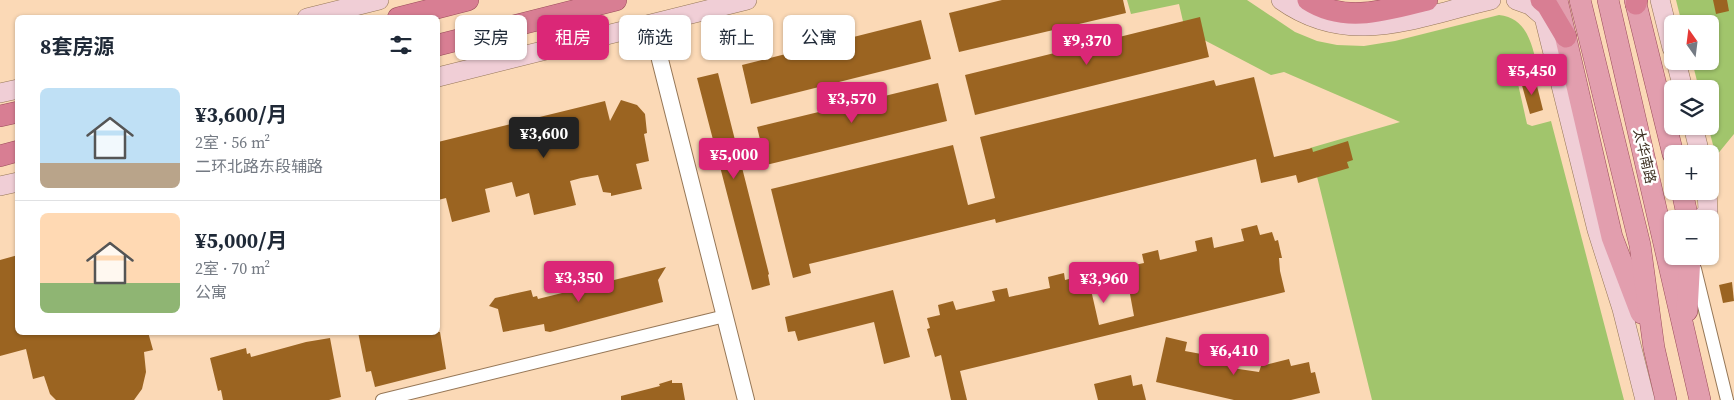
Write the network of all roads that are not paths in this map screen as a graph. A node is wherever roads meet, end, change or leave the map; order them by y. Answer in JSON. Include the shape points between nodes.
{"nodes":[{"id":1,"x":379,"y":0,"type":"edge"},
{"id":2,"x":468,"y":0,"type":"edge"},
{"id":3,"x":616,"y":0,"type":"edge"},
{"id":4,"x":747,"y":0,"type":"edge"},
{"id":5,"x":1281,"y":0,"type":"edge"},
{"id":6,"x":1308,"y":0,"type":"edge"},
{"id":7,"x":1491,"y":0,"type":"edge"},
{"id":8,"x":1516,"y":0,"type":"edge"},
{"id":9,"x":1540,"y":0,"type":"edge"},
{"id":10,"x":1557,"y":0,"type":"edge"},
{"id":11,"x":1580,"y":0,"type":"edge"},
{"id":12,"x":1608,"y":0,"type":"edge"},
{"id":13,"x":1660,"y":0,"type":"edge"},
{"id":14,"x":1636,"y":1,"type":"edge"},
{"id":15,"x":1433,"y":7,"type":"edge"},
{"id":16,"x":320,"y":15,"type":"edge"},
{"id":17,"x":410,"y":15,"type":"edge"},
{"id":18,"x":687,"y":15,"type":"edge"},
{"id":19,"x":1664,"y":16,"type":"edge"},
{"id":20,"x":619,"y":32,"type":"edge"},
{"id":21,"x":1566,"y":37,"type":"junction"},
{"id":22,"x":440,"y":44,"type":"edge"},
{"id":23,"x":660,"y":60,"type":"edge"},
{"id":24,"x":440,"y":77,"type":"edge"},
{"id":25,"x":15,"y":90,"type":"edge"},
{"id":26,"x":0,"y":93,"type":"edge"},
{"id":27,"x":15,"y":113,"type":"edge"},
{"id":28,"x":0,"y":116,"type":"edge"},
{"id":29,"x":1671,"y":145,"type":"edge"},
{"id":30,"x":15,"y":153,"type":"edge"},
{"id":31,"x":0,"y":156,"type":"edge"},
{"id":32,"x":15,"y":183,"type":"edge"},
{"id":33,"x":0,"y":186,"type":"edge"},
{"id":34,"x":1690,"y":265,"type":"edge"},
{"id":35,"x":1693,"y":265,"type":"edge"},
{"id":36,"x":725,"y":316,"type":"junction"},
{"id":37,"x":1686,"y":339,"type":"junction"},
{"id":38,"x":1654,"y":348,"type":"junction"},
{"id":39,"x":382,"y":400,"type":"edge"},
{"id":40,"x":746,"y":400,"type":"edge"},
{"id":41,"x":1645,"y":400,"type":"edge"},
{"id":42,"x":1666,"y":400,"type":"edge"},
{"id":43,"x":1700,"y":400,"type":"edge"},
{"id":44,"x":1728,"y":400,"type":"edge"}],
"edges":[{"from":1,"to":16,"type":"main road"},
{"from":2,"to":17,"type":"highway"},
{"from":3,"to":22,"type":"highway"},
{"from":4,"to":18,"type":"main road"},
{"from":5,"to":15,"type":"main road","via":[[1313,18],[1357,28],[1380,26]]},
{"from":6,"to":15,"type":"highway","via":[[1346,15]]},
{"from":7,"to":15,"type":"main road"},
{"from":8,"to":41,"type":"main road","via":[[1530,5],[1544,17],[1597,230],[1622,309]]},
{"from":9,"to":21,"type":"highway"},
{"from":10,"to":21,"type":"main road"},
{"from":11,"to":38,"type":"main road","name":"太华南路","via":[[1640,245]]},
{"from":12,"to":37,"type":"main road","name":"太华南路"},
{"from":13,"to":19,"type":"main road"},
{"from":14,"to":29,"type":"main road"},
{"from":20,"to":24,"type":"main road"},
{"from":21,"to":38,"type":"main road","via":[[1612,237]]},
{"from":23,"to":36,"type":"street"},
{"from":25,"to":26,"type":"main road"},
{"from":27,"to":28,"type":"highway"},
{"from":30,"to":31,"type":"highway"},
{"from":32,"to":33,"type":"main road"},
{"from":34,"to":37,"type":"main road"},
{"from":35,"to":44,"type":"street"},
{"from":36,"to":39,"type":"street"},
{"from":36,"to":40,"type":"street"},
{"from":37,"to":43,"type":"main road","name":"太华南路"},
{"from":38,"to":42,"type":"main road","name":"太华南路"}]}
